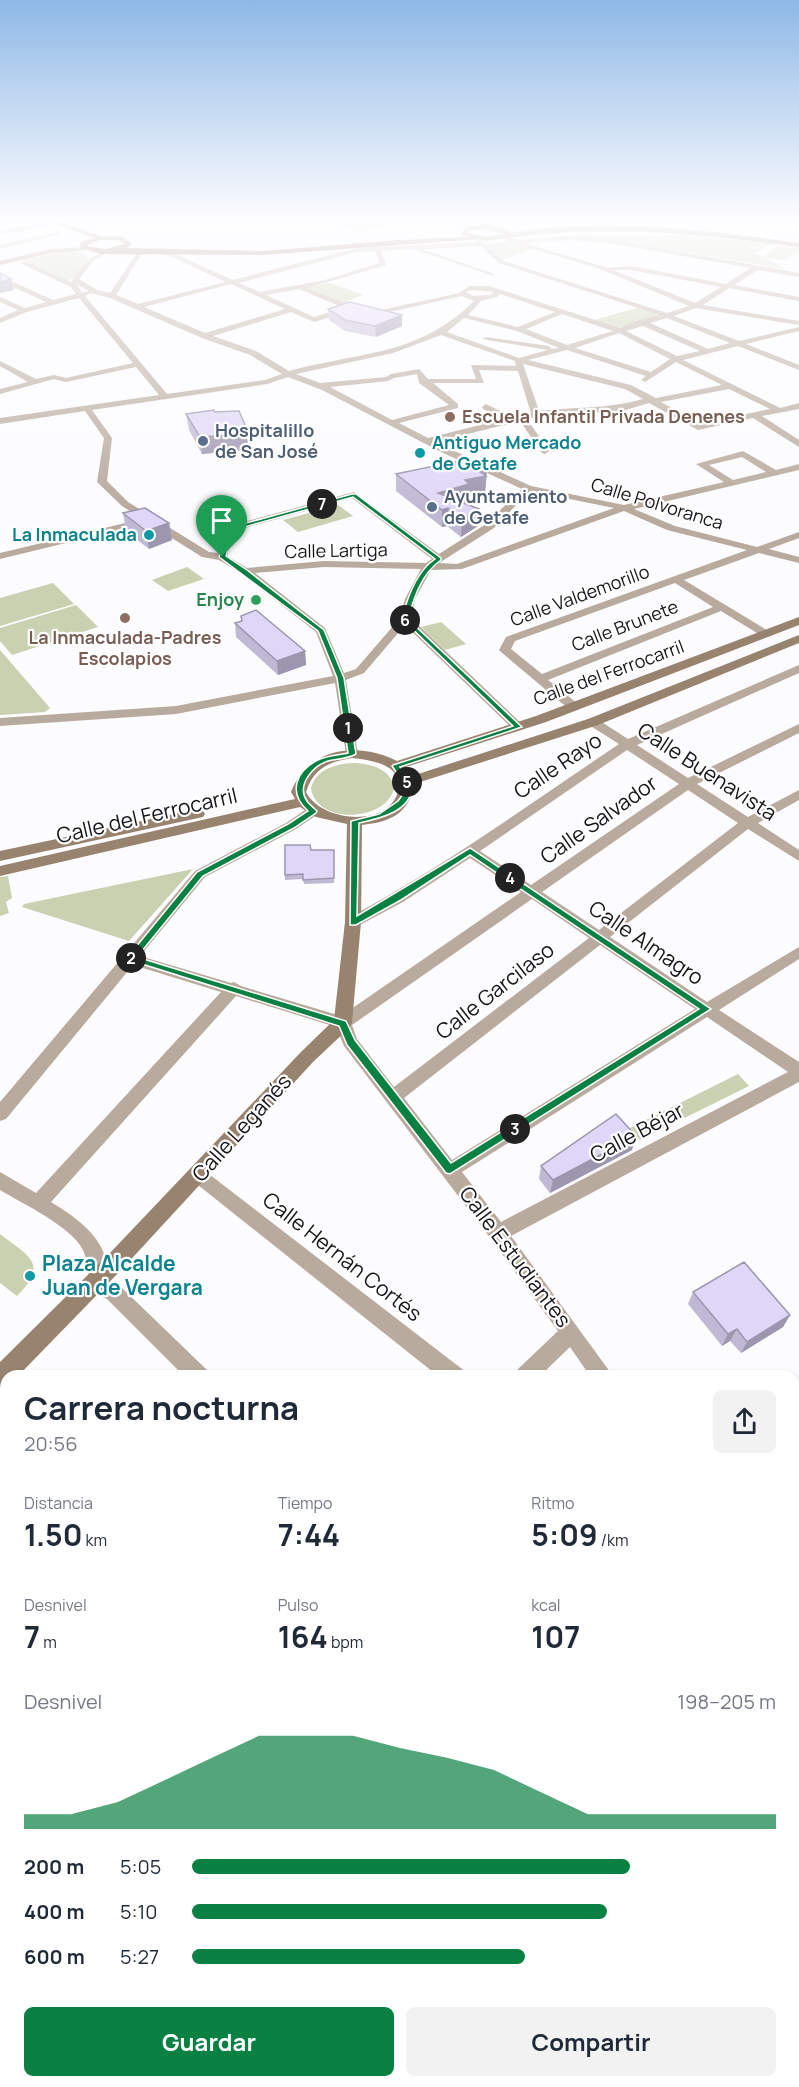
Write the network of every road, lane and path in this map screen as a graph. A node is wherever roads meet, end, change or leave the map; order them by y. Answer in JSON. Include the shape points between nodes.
{"nodes":[{"id":1,"x":98,"y":316,"type":"edge"},
{"id":2,"x":158,"y":316,"type":"edge"},
{"id":3,"x":270,"y":316,"type":"edge"},
{"id":4,"x":306,"y":316,"type":"edge"},
{"id":5,"x":325,"y":316,"type":"edge"},
{"id":6,"x":463,"y":316,"type":"edge"},
{"id":7,"x":465,"y":316,"type":"edge"},
{"id":8,"x":551,"y":316,"type":"edge"},
{"id":9,"x":579,"y":316,"type":"edge"},
{"id":10,"x":659,"y":316,"type":"edge"},
{"id":11,"x":672,"y":316,"type":"edge"},
{"id":12,"x":759,"y":316,"type":"edge"},
{"id":13,"x":641,"y":322,"type":"junction"},
{"id":14,"x":799,"y":323,"type":"edge"},
{"id":15,"x":799,"y":328,"type":"edge"},
{"id":16,"x":519,"y":329,"type":"junction"},
{"id":17,"x":618,"y":330,"type":"junction"},
{"id":18,"x":440,"y":332,"type":"junction"},
{"id":19,"x":205,"y":336,"type":"junction"},
{"id":20,"x":739,"y":343,"type":"junction"},
{"id":21,"x":564,"y":349,"type":"junction"},
{"id":22,"x":707,"y":351,"type":"junction"},
{"id":23,"x":676,"y":359,"type":"junction"},
{"id":24,"x":347,"y":360,"type":"junction"},
{"id":25,"x":519,"y":360,"type":"junction"},
{"id":26,"x":0,"y":363,"type":"edge"},
{"id":27,"x":138,"y":364,"type":"junction"},
{"id":28,"x":354,"y":367,"type":"dead end"},
{"id":29,"x":799,"y":368,"type":"edge"},
{"id":30,"x":522,"y":369,"type":"junction"},
{"id":31,"x":288,"y":374,"type":"junction"},
{"id":32,"x":652,"y":375,"type":"junction"},
{"id":33,"x":388,"y":379,"type":"junction"},
{"id":34,"x":425,"y":381,"type":"junction"},
{"id":35,"x":35,"y":382,"type":"junction"},
{"id":36,"x":267,"y":382,"type":"junction"},
{"id":37,"x":731,"y":386,"type":"junction"},
{"id":38,"x":322,"y":387,"type":"junction"},
{"id":39,"x":630,"y":388,"type":"junction"},
{"id":40,"x":0,"y":392,"type":"edge"},
{"id":41,"x":166,"y":398,"type":"junction"},
{"id":42,"x":654,"y":400,"type":"junction"},
{"id":43,"x":799,"y":406,"type":"edge"},
{"id":44,"x":486,"y":407,"type":"dead end"},
{"id":45,"x":88,"y":410,"type":"junction"},
{"id":46,"x":778,"y":410,"type":"junction"},
{"id":47,"x":536,"y":414,"type":"junction"},
{"id":48,"x":754,"y":415,"type":"junction"},
{"id":49,"x":518,"y":419,"type":"junction"},
{"id":50,"x":0,"y":421,"type":"edge"},
{"id":51,"x":390,"y":423,"type":"junction"},
{"id":52,"x":427,"y":441,"type":"junction"},
{"id":53,"x":799,"y":444,"type":"edge"},
{"id":54,"x":545,"y":451,"type":"dead end"},
{"id":55,"x":799,"y":467,"type":"edge"},
{"id":56,"x":774,"y":473,"type":"junction"},
{"id":57,"x":732,"y":483,"type":"junction"},
{"id":58,"x":528,"y":488,"type":"junction"},
{"id":59,"x":624,"y":508,"type":"junction"},
{"id":60,"x":152,"y":519,"type":"junction"},
{"id":61,"x":799,"y":535,"type":"edge"},
{"id":62,"x":756,"y":549,"type":"junction"},
{"id":63,"x":0,"y":556,"type":"edge"},
{"id":64,"x":222,"y":557,"type":"junction"},
{"id":65,"x":439,"y":559,"type":"junction"},
{"id":66,"x":799,"y":560,"type":"edge"},
{"id":67,"x":427,"y":567,"type":"junction"},
{"id":68,"x":245,"y":572,"type":"junction"},
{"id":69,"x":675,"y":579,"type":"junction"},
{"id":70,"x":722,"y":607,"type":"junction"},
{"id":71,"x":405,"y":619,"type":"junction"},
{"id":72,"x":799,"y":621,"type":"edge"},
{"id":73,"x":766,"y":634,"type":"junction"},
{"id":74,"x":799,"y":639,"type":"edge"},
{"id":75,"x":799,"y":669,"type":"edge"},
{"id":76,"x":340,"y":678,"type":"junction"},
{"id":77,"x":540,"y":679,"type":"junction"},
{"id":78,"x":574,"y":707,"type":"junction"},
{"id":79,"x":0,"y":722,"type":"edge"},
{"id":80,"x":593,"y":722,"type":"junction"},
{"id":81,"x":518,"y":727,"type":"junction"},
{"id":82,"x":799,"y":728,"type":"edge"},
{"id":83,"x":626,"y":745,"type":"junction"},
{"id":84,"x":352,"y":754,"type":"junction"},
{"id":85,"x":396,"y":766,"type":"junction"},
{"id":86,"x":407,"y":782,"type":"junction"},
{"id":87,"x":687,"y":784,"type":"junction"},
{"id":88,"x":799,"y":794,"type":"edge"},
{"id":89,"x":305,"y":801,"type":"junction"},
{"id":90,"x":355,"y":821,"type":"junction"},
{"id":91,"x":747,"y":823,"type":"junction"},
{"id":92,"x":470,"y":851,"type":"junction"},
{"id":93,"x":0,"y":856,"type":"edge"},
{"id":94,"x":799,"y":856,"type":"edge"},
{"id":95,"x":0,"y":872,"type":"edge"},
{"id":96,"x":532,"y":894,"type":"junction"},
{"id":97,"x":353,"y":922,"type":"junction"},
{"id":98,"x":600,"y":937,"type":"junction"},
{"id":99,"x":799,"y":952,"type":"edge"},
{"id":100,"x":131,"y":959,"type":"junction"},
{"id":101,"x":234,"y":988,"type":"junction"},
{"id":102,"x":706,"y":1009,"type":"junction"},
{"id":103,"x":343,"y":1023,"type":"junction"},
{"id":104,"x":799,"y":1072,"type":"edge"},
{"id":105,"x":393,"y":1097,"type":"junction"},
{"id":106,"x":0,"y":1114,"type":"edge"},
{"id":107,"x":450,"y":1170,"type":"junction"},
{"id":108,"x":199,"y":1176,"type":"junction"},
{"id":109,"x":0,"y":1180,"type":"edge"},
{"id":110,"x":38,"y":1203,"type":"junction"},
{"id":111,"x":498,"y":1233,"type":"junction"},
{"id":112,"x":96,"y":1282,"type":"junction"},
{"id":113,"x":571,"y":1332,"type":"junction"},
{"id":114,"x":8,"y":1370,"type":"edge"},
{"id":115,"x":193,"y":1370,"type":"edge"},
{"id":116,"x":447,"y":1370,"type":"edge"},
{"id":117,"x":531,"y":1370,"type":"edge"},
{"id":118,"x":599,"y":1370,"type":"edge"}],
"edges":[{"from":1,"to":27,"type":"street"},
{"from":2,"to":19,"type":"street"},
{"from":3,"to":19,"type":"street"},
{"from":4,"to":5,"type":"street","via":[[314,320]]},
{"from":6,"to":18,"type":"street"},
{"from":7,"to":16,"type":"street"},
{"from":8,"to":16,"type":"street"},
{"from":9,"to":17,"type":"street"},
{"from":10,"to":13,"type":"street"},
{"from":11,"to":20,"type":"street"},
{"from":12,"to":14,"type":"street"},
{"from":13,"to":17,"type":"street"},
{"from":13,"to":22,"type":"street"},
{"from":15,"to":20,"type":"street"},
{"from":16,"to":21,"type":"street"},
{"from":17,"to":21,"type":"street"},
{"from":17,"to":23,"type":"street"},
{"from":18,"to":21,"type":"street"},
{"from":18,"to":24,"type":"street","via":[[406,346]]},
{"from":18,"to":25,"type":"street"},
{"from":19,"to":31,"type":"street","via":[[252,353]]},
{"from":20,"to":22,"type":"street"},
{"from":20,"to":29,"type":"street"},
{"from":21,"to":25,"type":"street"},
{"from":21,"to":32,"type":"street"},
{"from":22,"to":23,"type":"street"},
{"from":23,"to":32,"type":"street"},
{"from":23,"to":37,"type":"street"},
{"from":24,"to":28,"type":"street"},
{"from":24,"to":31,"type":"street"},
{"from":25,"to":30,"type":"street"},
{"from":25,"to":39,"type":"street"},
{"from":26,"to":35,"type":"street"},
{"from":27,"to":35,"type":"street","via":[[66,380],[54,377]]},
{"from":27,"to":41,"type":"street"},
{"from":30,"to":34,"type":"street","via":[[474,367],[481,381]]},
{"from":30,"to":47,"type":"street"},
{"from":31,"to":36,"type":"street"},
{"from":31,"to":38,"type":"street"},
{"from":32,"to":39,"type":"street"},
{"from":33,"to":34,"type":"street"},
{"from":33,"to":34,"type":"street","via":[[419,371]]},
{"from":33,"to":38,"type":"street","via":[[364,377]]},
{"from":34,"to":51,"type":"street","via":[[455,406]]},
{"from":35,"to":40,"type":"street"},
{"from":36,"to":38,"type":"street","via":[[301,382]]},
{"from":36,"to":41,"type":"street"},
{"from":37,"to":42,"type":"street"},
{"from":37,"to":46,"type":"street"},
{"from":38,"to":51,"type":"street","name":"Calle Polvoranca"},
{"from":39,"to":42,"type":"street"},
{"from":41,"to":45,"type":"street"},
{"from":42,"to":47,"type":"street","via":[[619,409]]},
{"from":42,"to":48,"type":"street","via":[[698,427]]},
{"from":43,"to":46,"type":"street"},
{"from":44,"to":49,"type":"street"},
{"from":45,"to":50,"type":"street"},
{"from":45,"to":60,"type":"street","via":[[108,438],[102,482],[125,504]]},
{"from":46,"to":48,"type":"street"},
{"from":47,"to":49,"type":"street"},
{"from":48,"to":53,"type":"street"},
{"from":49,"to":52,"type":"street"},
{"from":49,"to":54,"type":"street"},
{"from":51,"to":52,"type":"street","name":"Calle Polvoranca"},
{"from":52,"to":58,"type":"street","name":"Calle Polvoranca"},
{"from":55,"to":56,"type":"street","name":"Calle Lartiga"},
{"from":56,"to":57,"type":"street","name":"Calle Lartiga"},
{"from":56,"to":57,"type":"street","via":[[743,454],[701,464]]},
{"from":57,"to":59,"type":"street","name":"Calle Lartiga"},
{"from":58,"to":59,"type":"street","name":"Calle Polvoranca"},
{"from":58,"to":65,"type":"street","via":[[490,526]]},
{"from":59,"to":62,"type":"street","name":"Calle Polvoranca","via":[[671,528]]},
{"from":59,"to":67,"type":"street","name":"Calle Lartiga","via":[[458,567]]},
{"from":60,"to":63,"type":"street"},
{"from":60,"to":64,"type":"street","via":[[206,555]]},
{"from":61,"to":62,"type":"street","name":"Calle Valdemorillo"},
{"from":62,"to":66,"type":"street","name":"Calle Polvoranca"},
{"from":62,"to":69,"type":"street","name":"Calle Valdemorillo"},
{"from":64,"to":65,"type":"street","via":[[230,529],[354,495]]},
{"from":64,"to":68,"type":"street"},
{"from":65,"to":67,"type":"street"},
{"from":67,"to":68,"type":"street","name":"Calle Lartiga","via":[[324,564]]},
{"from":67,"to":71,"type":"street","via":[[410,599]]},
{"from":68,"to":76,"type":"street","via":[[321,630]]},
{"from":69,"to":70,"type":"street"},
{"from":69,"to":77,"type":"street","name":"Calle Valdemorillo","via":[[510,639],[504,650]]},
{"from":70,"to":73,"type":"street"},
{"from":70,"to":77,"type":"street","name":"Calle Brunete"},
{"from":71,"to":76,"type":"street","via":[[360,671]]},
{"from":71,"to":81,"type":"street"},
{"from":72,"to":73,"type":"street","name":"Calle del Ferrocarril"},
{"from":73,"to":78,"type":"street","name":"Calle del Ferrocarril"},
{"from":74,"to":80,"type":"street","name":"Calle del Ferrocarril"},
{"from":75,"to":83,"type":"street","name":"Calle Rayo"},
{"from":76,"to":79,"type":"street","via":[[176,710]]},
{"from":76,"to":84,"type":"street"},
{"from":77,"to":78,"type":"street","name":"Calle Valdemorillo"},
{"from":78,"to":81,"type":"street","name":"Calle del Ferrocarril"},
{"from":80,"to":83,"type":"street","name":"Calle Buenavista"},
{"from":80,"to":86,"type":"street","name":"Calle del Ferrocarril"},
{"from":81,"to":85,"type":"street","name":"Calle del Ferrocarril"},
{"from":82,"to":87,"type":"street","name":"Calle Salvador"},
{"from":83,"to":87,"type":"street","name":"Calle Buenavista"},
{"from":83,"to":92,"type":"street","name":"Calle Rayo"},
{"from":84,"to":85,"type":"street","via":[[376,757]]},
{"from":84,"to":89,"type":"street","via":[[313,766],[300,782]]},
{"from":85,"to":86,"type":"street"},
{"from":86,"to":90,"type":"street","via":[[407,794],[392,811]]},
{"from":87,"to":91,"type":"street","name":"Calle Buenavista"},
{"from":87,"to":96,"type":"street","name":"Calle Salvador"},
{"from":88,"to":91,"type":"street","name":"Calle Garcilaso"},
{"from":89,"to":90,"type":"street","via":[[332,819]]},
{"from":89,"to":93,"type":"street","name":"Calle del Ferrocarril"},
{"from":89,"to":95,"type":"street","name":"Calle del Ferrocarril"},
{"from":89,"to":100,"type":"street","via":[[291,826],[200,874]]},
{"from":90,"to":97,"type":"street"},
{"from":91,"to":94,"type":"street","name":"Calle Buenavista"},
{"from":91,"to":98,"type":"street","name":"Calle Garcilaso"},
{"from":92,"to":96,"type":"street","name":"Calle Almagro"},
{"from":92,"to":97,"type":"street","name":"Calle Rayo"},
{"from":96,"to":98,"type":"street","name":"Calle Almagro"},
{"from":96,"to":103,"type":"street","name":"Calle Salvador"},
{"from":97,"to":103,"type":"street"},
{"from":98,"to":102,"type":"street","name":"Calle Almagro"},
{"from":98,"to":105,"type":"street","name":"Calle Garcilaso"},
{"from":99,"to":102,"type":"street"},
{"from":100,"to":101,"type":"street"},
{"from":100,"to":106,"type":"street"},
{"from":101,"to":103,"type":"street"},
{"from":101,"to":110,"type":"street"},
{"from":102,"to":104,"type":"street","name":"Calle Almagro"},
{"from":102,"to":107,"type":"street"},
{"from":103,"to":105,"type":"street","name":"Calle Estudiantes","via":[[350,1042]]},
{"from":103,"to":108,"type":"street","name":"Calle Leganés"},
{"from":104,"to":111,"type":"street","name":"Calle Béjar"},
{"from":105,"to":107,"type":"street","name":"Calle Estudiantes"},
{"from":107,"to":111,"type":"street","name":"Calle Estudiantes"},
{"from":108,"to":112,"type":"street","name":"Calle Leganés"},
{"from":108,"to":116,"type":"street","name":"Calle Hernán Cortés"},
{"from":109,"to":110,"type":"street"},
{"from":110,"to":112,"type":"street","via":[[74,1226],[92,1245]]},
{"from":111,"to":113,"type":"street","name":"Calle Estudiantes"},
{"from":112,"to":114,"type":"street","name":"Calle Leganés"},
{"from":112,"to":115,"type":"street","via":[[114,1293]]},
{"from":113,"to":117,"type":"street"},
{"from":113,"to":118,"type":"street","name":"Calle Estudiantes"}]}
